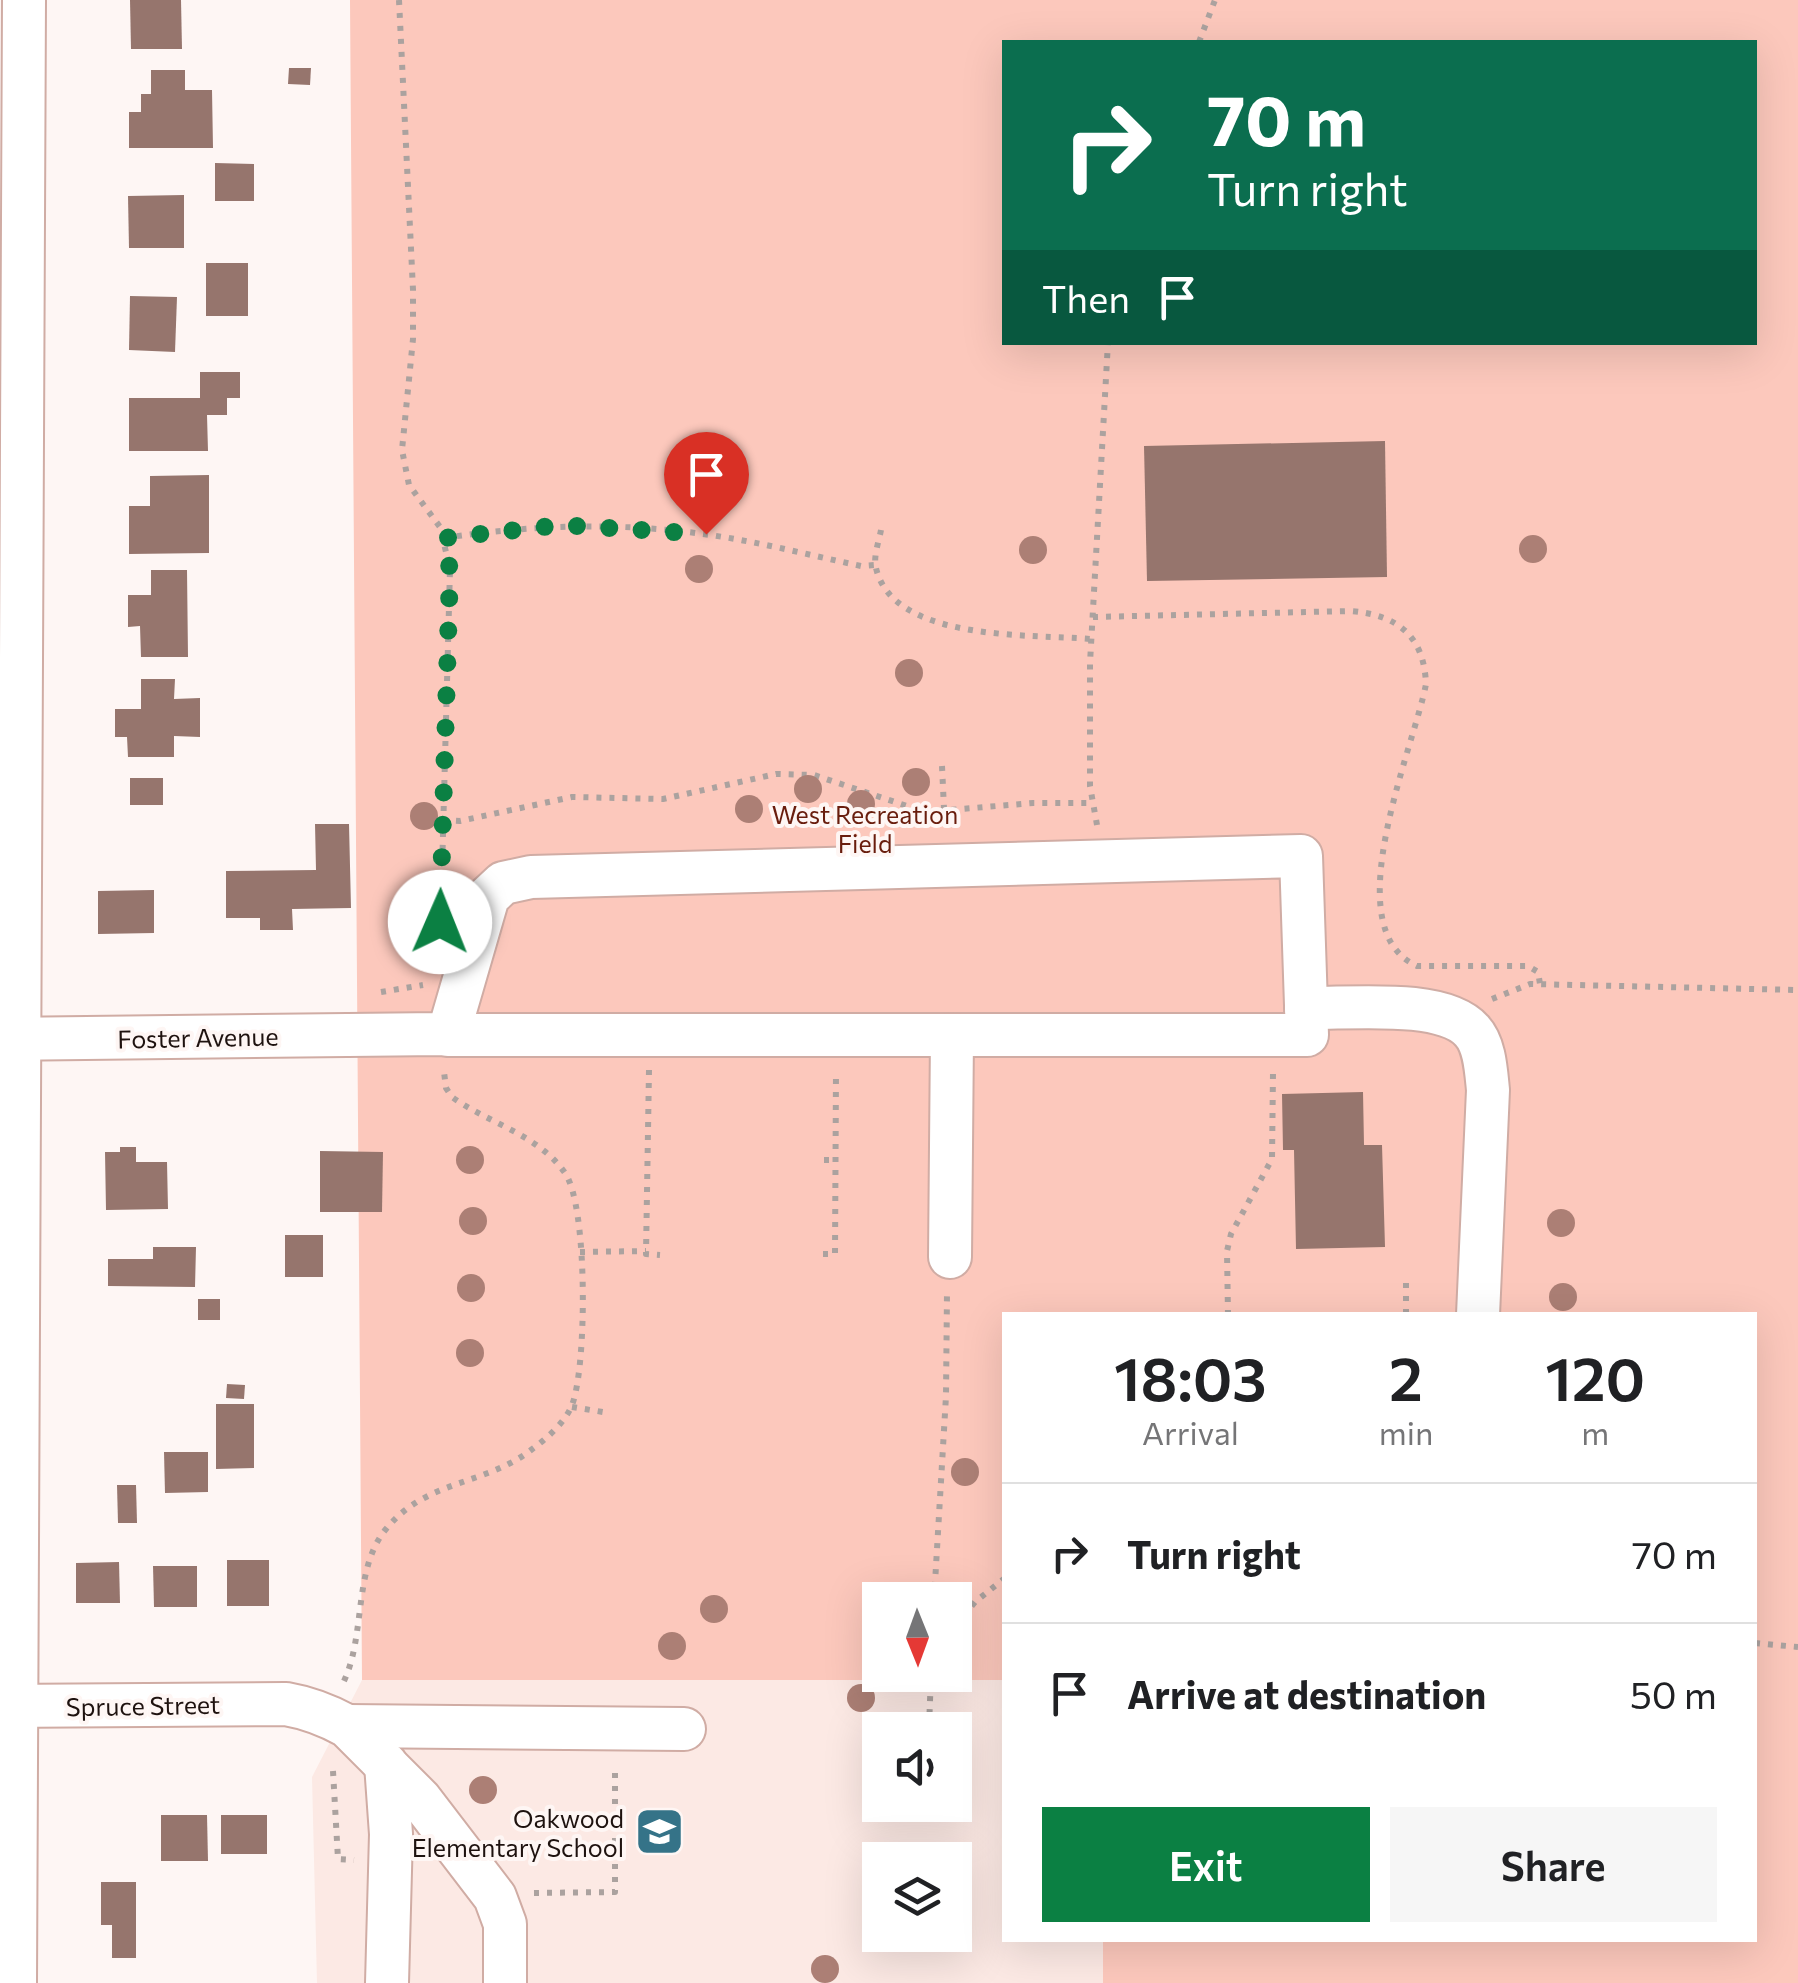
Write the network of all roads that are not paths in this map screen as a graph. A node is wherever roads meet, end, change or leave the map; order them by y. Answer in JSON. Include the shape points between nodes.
{"nodes":[{"id":1,"x":24,"y":0,"type":"edge"},
{"id":2,"x":1306,"y":1008,"type":"junction"},
{"id":3,"x":952,"y":1035,"type":"junction"},
{"id":4,"x":9,"y":1040,"type":"edge"},
{"id":5,"x":446,"y":1053,"type":"junction"},
{"id":6,"x":948,"y":1278,"type":"road end"},
{"id":7,"x":1478,"y":1312,"type":"edge"},
{"id":8,"x":9,"y":1706,"type":"edge"},
{"id":9,"x":340,"y":1710,"type":"junction"},
{"id":10,"x":684,"y":1729,"type":"dead end"},
{"id":11,"x":386,"y":1764,"type":"junction"},
{"id":12,"x":16,"y":1983,"type":"edge"},
{"id":13,"x":387,"y":1983,"type":"edge"},
{"id":14,"x":505,"y":1983,"type":"edge"}],
"edges":[{"from":1,"to":4,"type":"street"},
{"from":2,"to":3,"type":"street","name":"Foster Avenue","via":[[1307,1035]]},
{"from":2,"to":5,"type":"street","via":[[1302,856],[531,877],[503,883],[488,897]]},
{"from":2,"to":7,"type":"street","via":[[1420,1010],[1454,1016],[1475,1033],[1488,1090]]},
{"from":3,"to":5,"type":"street","name":"Foster Avenue"},
{"from":3,"to":6,"type":"street"},
{"from":4,"to":5,"type":"street","name":"Foster Avenue","via":[[395,1035]]},
{"from":4,"to":8,"type":"street"},
{"from":8,"to":9,"type":"street","name":"Spruce Street","via":[[286,1704]]},
{"from":8,"to":12,"type":"street"},
{"from":9,"to":10,"type":"street"},
{"from":9,"to":11,"type":"street"},
{"from":11,"to":13,"type":"street"},
{"from":11,"to":14,"type":"street","via":[[495,1897],[505,1924]]}]}
